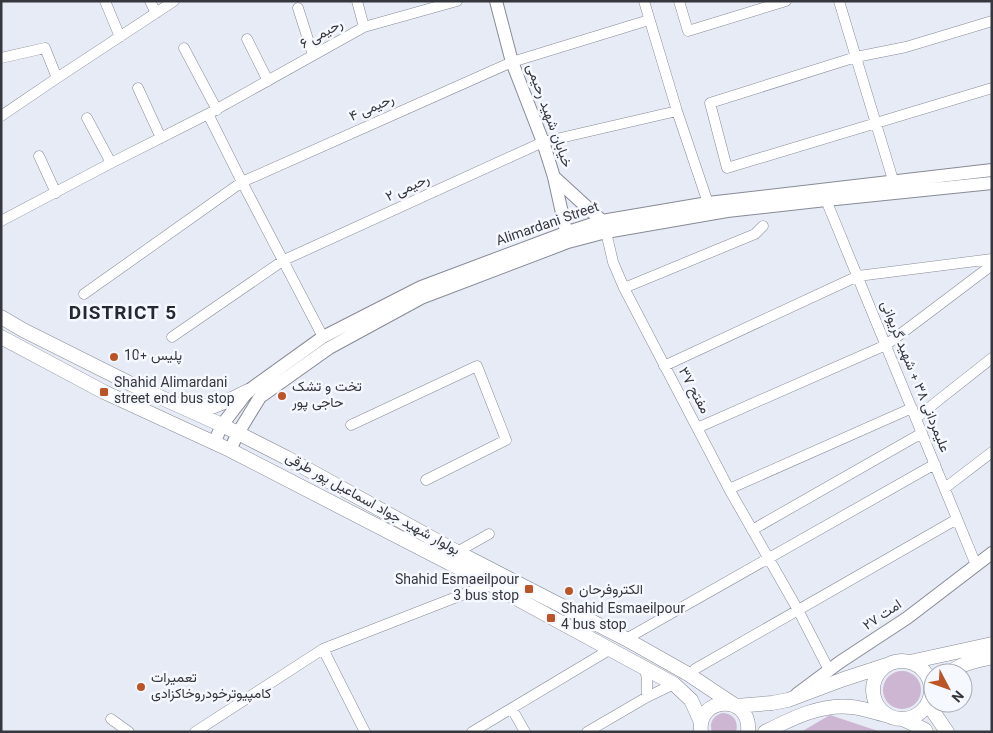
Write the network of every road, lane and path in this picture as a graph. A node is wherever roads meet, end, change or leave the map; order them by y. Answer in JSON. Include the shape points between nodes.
{"nodes":[{"id":1,"x":105,"y":1,"type":"edge"},
{"id":2,"x":150,"y":1,"type":"edge"},
{"id":3,"x":174,"y":1,"type":"edge"},
{"id":4,"x":356,"y":1,"type":"edge"},
{"id":5,"x":457,"y":1,"type":"edge"},
{"id":6,"x":496,"y":1,"type":"edge"},
{"id":7,"x":644,"y":1,"type":"edge"},
{"id":8,"x":679,"y":1,"type":"edge"},
{"id":9,"x":786,"y":1,"type":"edge"},
{"id":10,"x":839,"y":1,"type":"edge"},
{"id":11,"x":298,"y":8,"type":"dead end"},
{"id":12,"x":156,"y":13,"type":"junction"},
{"id":13,"x":649,"y":20,"type":"junction"},
{"id":14,"x":992,"y":21,"type":"edge"},
{"id":15,"x":364,"y":27,"type":"junction"},
{"id":16,"x":120,"y":37,"type":"junction"},
{"id":17,"x":247,"y":39,"type":"dead end"},
{"id":18,"x":184,"y":48,"type":"dead end"},
{"id":19,"x":313,"y":55,"type":"junction"},
{"id":20,"x":856,"y":57,"type":"junction"},
{"id":21,"x":1,"y":58,"type":"edge"},
{"id":22,"x":512,"y":62,"type":"junction"},
{"id":23,"x":56,"y":78,"type":"junction"},
{"id":24,"x":268,"y":81,"type":"junction"},
{"id":25,"x":138,"y":88,"type":"dead end"},
{"id":26,"x":992,"y":88,"type":"edge"},
{"id":27,"x":676,"y":111,"type":"junction"},
{"id":28,"x":212,"y":112,"type":"junction"},
{"id":29,"x":1,"y":116,"type":"edge"},
{"id":30,"x":86,"y":118,"type":"dead end"},
{"id":31,"x":876,"y":123,"type":"junction"},
{"id":32,"x":161,"y":138,"type":"junction"},
{"id":33,"x":542,"y":142,"type":"junction"},
{"id":34,"x":39,"y":156,"type":"dead end"},
{"id":35,"x":111,"y":163,"type":"junction"},
{"id":36,"x":992,"y":170,"type":"edge"},
{"id":37,"x":554,"y":177,"type":"junction"},
{"id":38,"x":242,"y":182,"type":"junction"},
{"id":39,"x":992,"y":182,"type":"edge"},
{"id":40,"x":894,"y":186,"type":"junction"},
{"id":41,"x":56,"y":193,"type":"junction"},
{"id":42,"x":825,"y":195,"type":"junction"},
{"id":43,"x":709,"y":209,"type":"junction"},
{"id":44,"x":1,"y":221,"type":"edge"},
{"id":45,"x":604,"y":226,"type":"junction"},
{"id":46,"x":763,"y":226,"type":"dead end"},
{"id":47,"x":567,"y":238,"type":"junction"},
{"id":48,"x":992,"y":259,"type":"edge"},
{"id":49,"x":284,"y":260,"type":"junction"},
{"id":50,"x":992,"y":265,"type":"edge"},
{"id":51,"x":858,"y":276,"type":"junction"},
{"id":52,"x":624,"y":288,"type":"junction"},
{"id":53,"x":84,"y":294,"type":"dead end"},
{"id":54,"x":1,"y":317,"type":"edge"},
{"id":55,"x":172,"y":337,"type":"dead end"},
{"id":56,"x":1,"y":338,"type":"edge"},
{"id":57,"x":326,"y":343,"type":"junction"},
{"id":58,"x":886,"y":345,"type":"junction"},
{"id":59,"x":992,"y":358,"type":"edge"},
{"id":60,"x":664,"y":366,"type":"junction"},
{"id":61,"x":248,"y":391,"type":"junction"},
{"id":62,"x":179,"y":406,"type":"junction"},
{"id":63,"x":912,"y":408,"type":"junction"},
{"id":64,"x":916,"y":418,"type":"junction"},
{"id":65,"x":222,"y":425,"type":"junction"},
{"id":66,"x":351,"y":425,"type":"dead end"},
{"id":67,"x":697,"y":428,"type":"junction"},
{"id":68,"x":238,"y":433,"type":"junction"},
{"id":69,"x":922,"y":433,"type":"junction"},
{"id":70,"x":214,"y":443,"type":"junction"},
{"id":71,"x":230,"y":450,"type":"junction"},
{"id":72,"x":992,"y":452,"type":"edge"},
{"id":73,"x":935,"y":464,"type":"junction"},
{"id":74,"x":426,"y":480,"type":"dead end"},
{"id":75,"x":945,"y":488,"type":"junction"},
{"id":76,"x":729,"y":489,"type":"junction"},
{"id":77,"x":957,"y":519,"type":"junction"},
{"id":78,"x":752,"y":530,"type":"junction"},
{"id":79,"x":489,"y":534,"type":"dead end"},
{"id":80,"x":457,"y":552,"type":"junction"},
{"id":81,"x":992,"y":553,"type":"edge"},
{"id":82,"x":768,"y":558,"type":"junction"},
{"id":83,"x":976,"y":566,"type":"junction"},
{"id":84,"x":490,"y":584,"type":"junction"},
{"id":85,"x":798,"y":610,"type":"junction"},
{"id":86,"x":626,"y":639,"type":"junction"},
{"id":87,"x":992,"y":644,"type":"edge"},
{"id":88,"x":323,"y":649,"type":"junction"},
{"id":89,"x":610,"y":650,"type":"junction"},
{"id":90,"x":992,"y":657,"type":"edge"},
{"id":91,"x":910,"y":662,"type":"junction"},
{"id":92,"x":969,"y":663,"type":"edge"},
{"id":93,"x":887,"y":665,"type":"junction"},
{"id":94,"x":645,"y":668,"type":"junction"},
{"id":95,"x":695,"y":669,"type":"dead end"},
{"id":96,"x":923,"y":669,"type":"edge"},
{"id":97,"x":829,"y":670,"type":"junction"},
{"id":98,"x":674,"y":684,"type":"junction"},
{"id":99,"x":647,"y":697,"type":"junction"},
{"id":100,"x":788,"y":700,"type":"junction"},
{"id":101,"x":736,"y":706,"type":"junction"},
{"id":102,"x":512,"y":708,"type":"junction"},
{"id":103,"x":923,"y":710,"type":"edge"},
{"id":104,"x":934,"y":713,"type":"edge"},
{"id":105,"x":888,"y":716,"type":"junction"},
{"id":106,"x":111,"y":719,"type":"dead end"},
{"id":107,"x":903,"y":720,"type":"junction"},
{"id":108,"x":700,"y":728,"type":"edge"},
{"id":109,"x":129,"y":732,"type":"edge"},
{"id":110,"x":196,"y":732,"type":"edge"},
{"id":111,"x":365,"y":732,"type":"edge"},
{"id":112,"x":472,"y":732,"type":"edge"},
{"id":113,"x":525,"y":732,"type":"edge"},
{"id":114,"x":587,"y":732,"type":"edge"},
{"id":115,"x":748,"y":732,"type":"edge"},
{"id":116,"x":765,"y":732,"type":"edge"},
{"id":117,"x":926,"y":732,"type":"edge"},
{"id":118,"x":947,"y":732,"type":"edge"}],
"edges":[{"from":1,"to":16,"type":"street"},
{"from":2,"to":12,"type":"street"},
{"from":3,"to":12,"type":"street"},
{"from":4,"to":15,"type":"street"},
{"from":5,"to":15,"type":"street","name":"رحیمی ۶"},
{"from":6,"to":22,"type":"street","name":"خیابان شهید رحیمی"},
{"from":7,"to":13,"type":"street"},
{"from":8,"to":9,"type":"street","via":[[688,31]]},
{"from":10,"to":20,"type":"street"},
{"from":11,"to":19,"type":"street"},
{"from":12,"to":16,"type":"street"},
{"from":13,"to":22,"type":"street","name":"رحیمی ۴"},
{"from":13,"to":27,"type":"street"},
{"from":14,"to":20,"type":"street","via":[[906,47]]},
{"from":15,"to":19,"type":"street","name":"رحیمی ۶"},
{"from":16,"to":23,"type":"street"},
{"from":17,"to":24,"type":"street"},
{"from":18,"to":28,"type":"street"},
{"from":19,"to":24,"type":"street","name":"رحیمی ۶"},
{"from":20,"to":31,"type":"street"},
{"from":20,"to":31,"type":"street","via":[[710,103],[727,168]]},
{"from":21,"to":23,"type":"street","via":[[45,48]]},
{"from":22,"to":33,"type":"street","name":"خیابان شهید رحیمی"},
{"from":22,"to":38,"type":"street","name":"رحیمی ۴"},
{"from":23,"to":29,"type":"street"},
{"from":24,"to":28,"type":"street","name":"رحیمی ۶"},
{"from":25,"to":32,"type":"street"},
{"from":26,"to":31,"type":"street"},
{"from":27,"to":33,"type":"street","name":"رحیمی ۲"},
{"from":27,"to":43,"type":"street"},
{"from":28,"to":32,"type":"street","name":"رحیمی ۶"},
{"from":28,"to":38,"type":"street"},
{"from":30,"to":35,"type":"street"},
{"from":31,"to":40,"type":"street"},
{"from":32,"to":35,"type":"street","name":"رحیمی ۶"},
{"from":33,"to":37,"type":"street","name":"خیابان شهید رحیمی"},
{"from":33,"to":49,"type":"street","name":"رحیمی ۲"},
{"from":34,"to":41,"type":"street"},
{"from":35,"to":41,"type":"street","name":"رحیمی ۶"},
{"from":36,"to":40,"type":"street","name":"Alimardani Street"},
{"from":37,"to":45,"type":"street"},
{"from":37,"to":47,"type":"street","name":"خیابان شهید رحیمی"},
{"from":38,"to":49,"type":"street"},
{"from":38,"to":53,"type":"street","name":"رحیمی ۴"},
{"from":39,"to":40,"type":"street","name":"Alimardani Street"},
{"from":40,"to":42,"type":"street","name":"Alimardani Street"},
{"from":41,"to":44,"type":"street","name":"رحیمی ۶"},
{"from":42,"to":43,"type":"street","name":"Alimardani Street","via":[[727,211]]},
{"from":42,"to":51,"type":"street","name":"علیمردانی ۳۸ + شهید گریوانی"},
{"from":43,"to":45,"type":"street","name":"Alimardani Street"},
{"from":45,"to":47,"type":"street","name":"Alimardani Street"},
{"from":45,"to":52,"type":"street","name":"مفتح ۳۷"},
{"from":46,"to":52,"type":"street","via":[[756,234]]},
{"from":47,"to":57,"type":"street","name":"Alimardani Street","via":[[422,298]]},
{"from":48,"to":51,"type":"street"},
{"from":49,"to":55,"type":"street","name":"رحیمی ۲"},
{"from":49,"to":57,"type":"street"},
{"from":50,"to":58,"type":"street"},
{"from":51,"to":58,"type":"street","name":"علیمردانی ۳۸ + شهید گریوانی"},
{"from":51,"to":60,"type":"street"},
{"from":52,"to":60,"type":"street","name":"مفتح ۳۷"},
{"from":54,"to":62,"type":"main road","name":"بولوار شهید جواد اسماعیل پور طرقی"},
{"from":56,"to":70,"type":"main road","name":"بولوار شهید جواد اسماعیل پور طرقی","via":[[104,392]]},
{"from":57,"to":61,"type":"street","name":"Alimardani Street"},
{"from":57,"to":68,"type":"street","name":"Alimardani Street","via":[[260,397]]},
{"from":58,"to":63,"type":"street","name":"علیمردانی ۳۸ + شهید گریوانی"},
{"from":58,"to":67,"type":"street"},
{"from":59,"to":64,"type":"street"},
{"from":60,"to":67,"type":"street","name":"مفتح ۳۷"},
{"from":61,"to":62,"type":"main road","via":[[214,406]]},
{"from":61,"to":65,"type":"street","name":"Alimardani Street"},
{"from":62,"to":65,"type":"main road","name":"بولوار شهید جواد اسماعیل پور طرقی"},
{"from":63,"to":64,"type":"street","name":"علیمردانی ۳۸ + شهید گریوانی"},
{"from":63,"to":76,"type":"street"},
{"from":64,"to":69,"type":"street","name":"علیمردانی ۳۸ + شهید گریوانی"},
{"from":65,"to":68,"type":"main road","name":"بولوار شهید جواد اسماعیل پور طرقی"},
{"from":65,"to":70,"type":"street","name":"Alimardani Street"},
{"from":66,"to":74,"type":"street","via":[[477,366],[506,440]]},
{"from":67,"to":76,"type":"street","name":"مفتح ۳۷"},
{"from":68,"to":71,"type":"street","name":"Alimardani Street"},
{"from":68,"to":80,"type":"main road","name":"بولوار شهید جواد اسماعیل پور طرقی"},
{"from":69,"to":73,"type":"street","name":"علیمردانی ۳۸ + شهید گریوانی"},
{"from":69,"to":78,"type":"street"},
{"from":70,"to":71,"type":"main road","name":"بولوار شهید جواد اسماعیل پور طرقی"},
{"from":71,"to":84,"type":"main road","name":"بولوار شهید جواد اسماعیل پور طرقی"},
{"from":72,"to":75,"type":"street"},
{"from":73,"to":75,"type":"street","name":"علیمردانی ۳۸ + شهید گریوانی"},
{"from":73,"to":82,"type":"street"},
{"from":75,"to":77,"type":"street","name":"علیمردانی ۳۸ + شهید گریوانی"},
{"from":76,"to":78,"type":"street","name":"مفتح ۳۷"},
{"from":77,"to":83,"type":"street","name":"علیمردانی ۳۸ + شهید گریوانی"},
{"from":77,"to":85,"type":"street"},
{"from":78,"to":82,"type":"street","name":"مفتح ۳۷"},
{"from":79,"to":80,"type":"street"},
{"from":80,"to":86,"type":"main road","name":"بولوار شهید جواد اسماعیل پور طرقی"},
{"from":81,"to":83,"type":"street","name":"امت ۲۷"},
{"from":82,"to":85,"type":"street","name":"مفتح ۳۷"},
{"from":82,"to":86,"type":"street"},
{"from":83,"to":97,"type":"street","name":"امت ۲۷","via":[[907,618]]},
{"from":84,"to":88,"type":"street"},
{"from":84,"to":89,"type":"main road","name":"بولوار شهید جواد اسماعیل پور طرقی"},
{"from":85,"to":95,"type":"street"},
{"from":85,"to":97,"type":"street","name":"مفتح ۳۷"},
{"from":86,"to":101,"type":"main road","name":"بولوار شهید جواد اسماعیل پور طرقی"},
{"from":87,"to":91,"type":"main road"},
{"from":88,"to":110,"type":"street"},
{"from":88,"to":111,"type":"street"},
{"from":89,"to":94,"type":"main road","name":"بولوار شهید جواد اسماعیل پور طرقی"},
{"from":89,"to":102,"type":"street"},
{"from":90,"to":92,"type":"main road"},
{"from":91,"to":93,"type":"main road"},
{"from":91,"to":96,"type":"main road"},
{"from":93,"to":100,"type":"main road"},
{"from":93,"to":105,"type":"main road","via":[[877,676],[873,691],[877,705]]},
{"from":94,"to":98,"type":"main road","name":"بولوار شهید جواد اسماعیل پور طرقی"},
{"from":94,"to":99,"type":"street"},
{"from":97,"to":100,"type":"street","name":"امت ۲۷"},
{"from":98,"to":99,"type":"street"},
{"from":98,"to":108,"type":"main road","name":"بولوار شهید جواد اسماعیل پور طرقی","via":[[691,700]]},
{"from":99,"to":114,"type":"street"},
{"from":100,"to":101,"type":"main road"},
{"from":101,"to":108,"type":"main road","via":[[724,703],[712,707],[703,716]]},
{"from":101,"to":115,"type":"main road","via":[[745,714]]},
{"from":102,"to":112,"type":"street"},
{"from":102,"to":113,"type":"street"},
{"from":103,"to":107,"type":"main road"},
{"from":104,"to":118,"type":"main road"},
{"from":105,"to":107,"type":"main road"},
{"from":105,"to":116,"type":"main road","via":[[852,707],[833,707],[811,712]]},
{"from":106,"to":109,"type":"street"},
{"from":107,"to":117,"type":"main road"}]}
